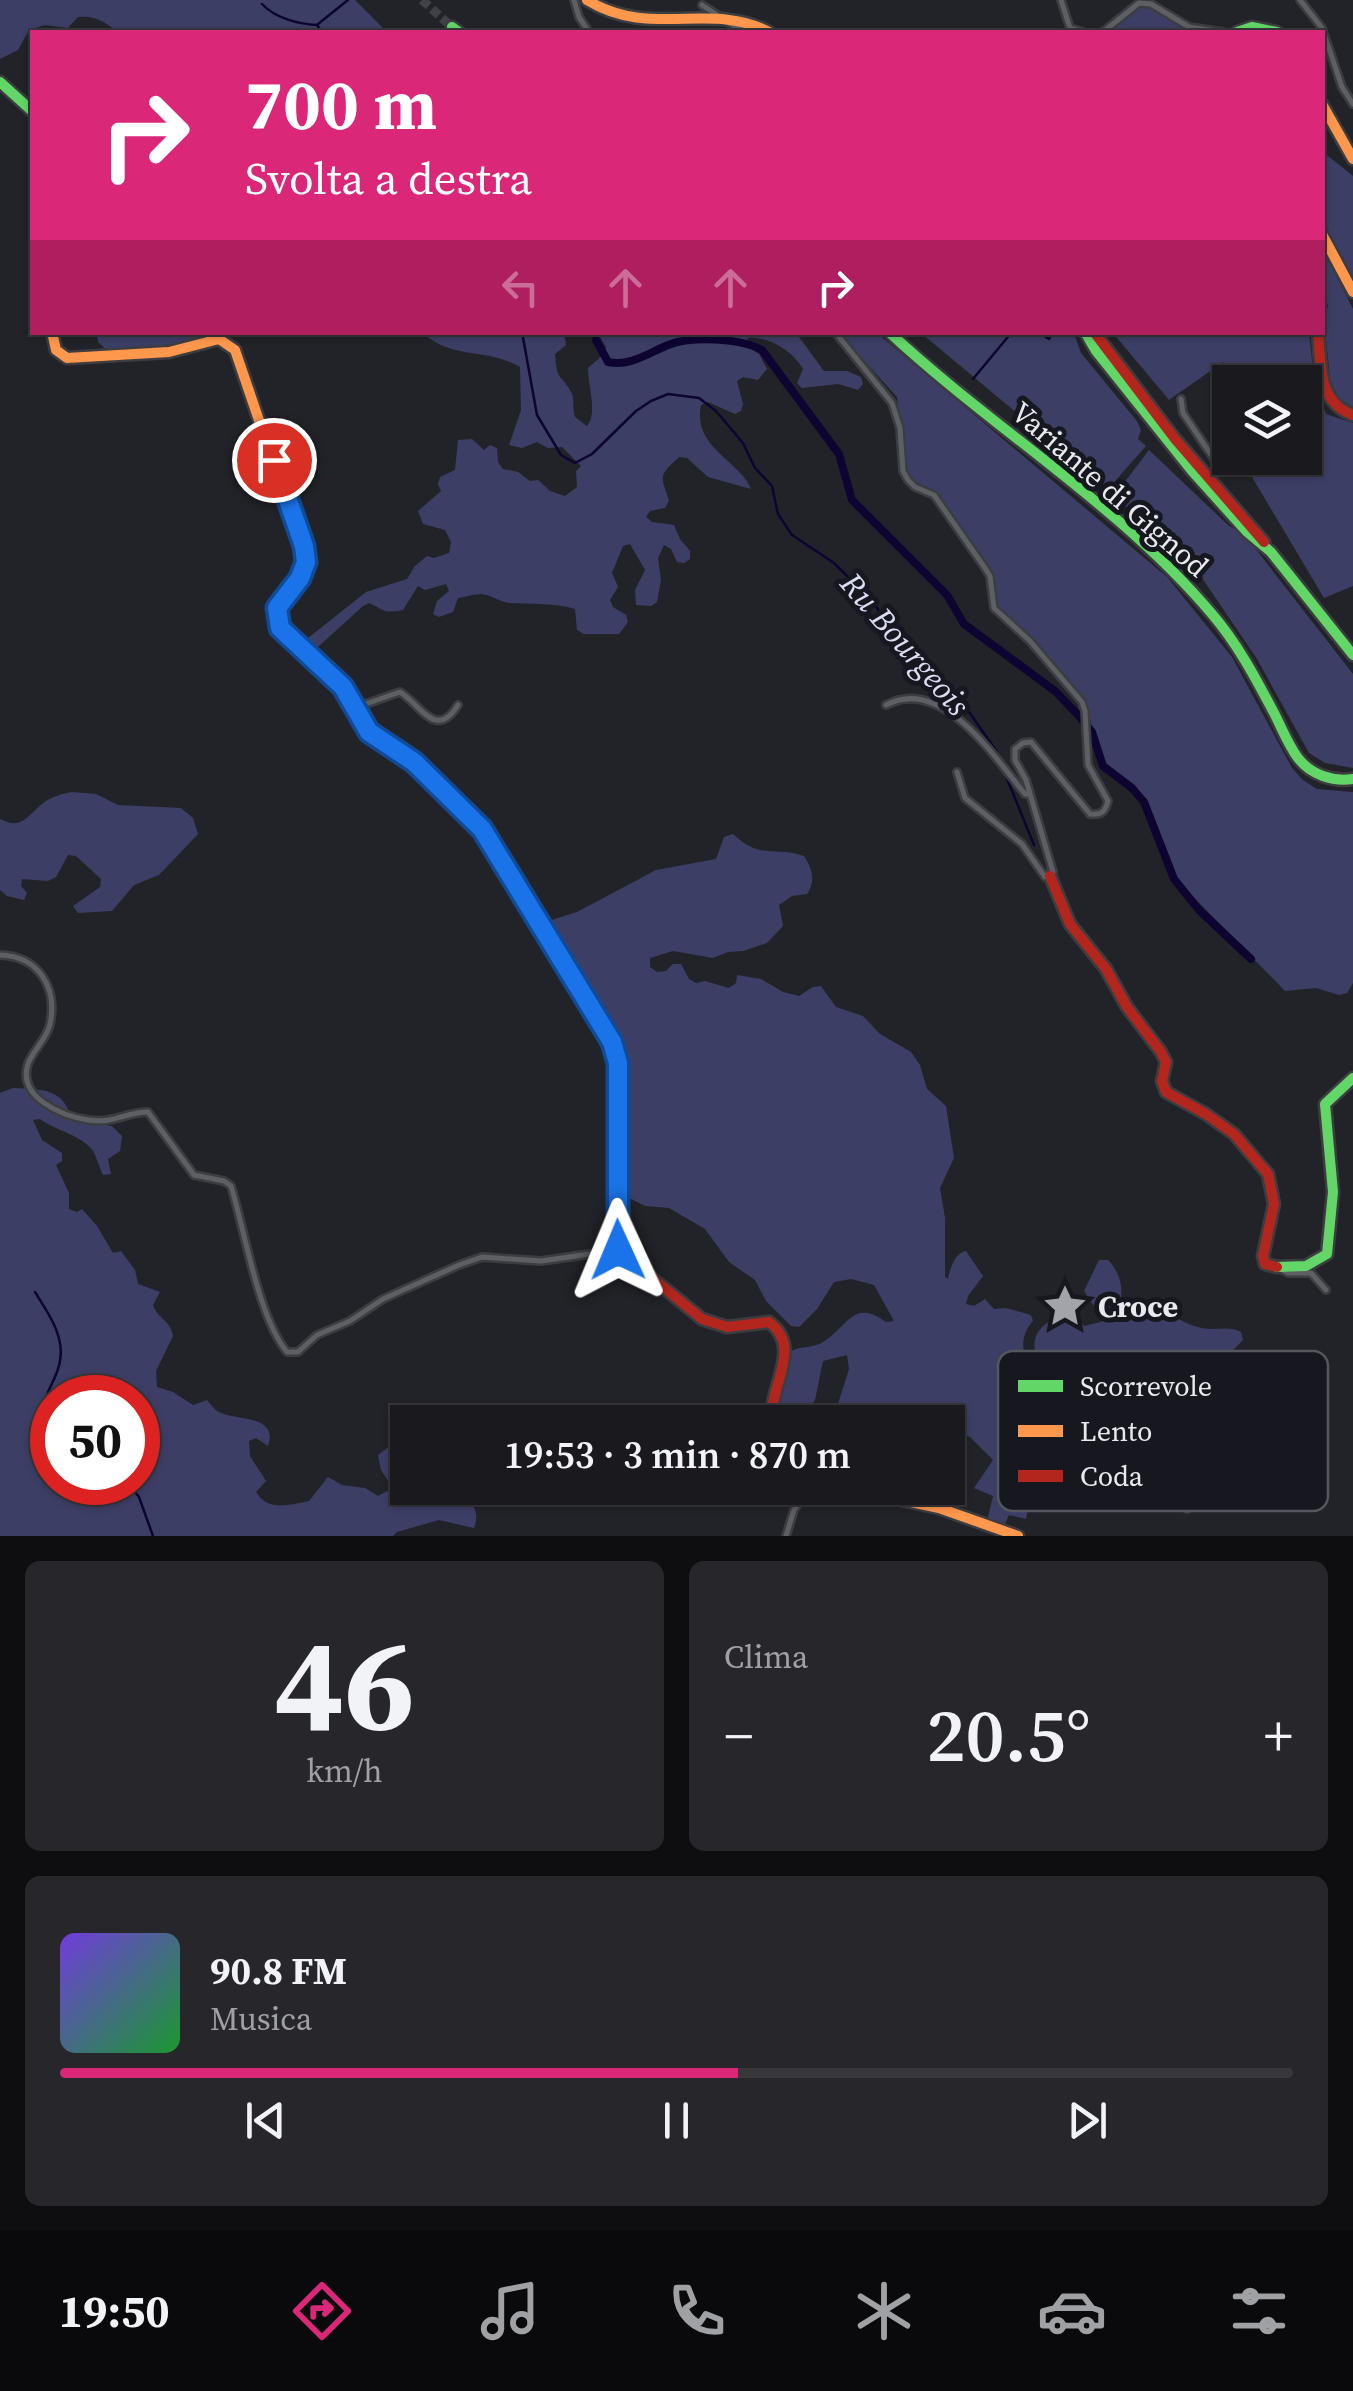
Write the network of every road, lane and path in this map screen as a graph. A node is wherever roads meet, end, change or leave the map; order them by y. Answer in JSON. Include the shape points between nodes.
{"nodes":[{"id":1,"x":574,"y":0,"type":"edge"},
{"id":2,"x":587,"y":0,"type":"edge"},
{"id":3,"x":1062,"y":0,"type":"edge"},
{"id":4,"x":1301,"y":3,"type":"edge"},
{"id":5,"x":702,"y":6,"type":"junction"},
{"id":6,"x":731,"y":6,"type":"dead end"},
{"id":7,"x":750,"y":10,"type":"dead end"},
{"id":8,"x":588,"y":30,"type":"edge"},
{"id":9,"x":740,"y":30,"type":"edge"},
{"id":10,"x":768,"y":30,"type":"edge"},
{"id":11,"x":1076,"y":30,"type":"edge"},
{"id":12,"x":1105,"y":30,"type":"edge"},
{"id":13,"x":1212,"y":30,"type":"edge"},
{"id":14,"x":1323,"y":30,"type":"edge"},
{"id":15,"x":1325,"y":37,"type":"edge"},
{"id":16,"x":0,"y":82,"type":"edge"},
{"id":17,"x":1353,"y":104,"type":"edge"},
{"id":18,"x":30,"y":109,"type":"edge"},
{"id":19,"x":1325,"y":109,"type":"edge"},
{"id":20,"x":1353,"y":160,"type":"edge"},
{"id":21,"x":1325,"y":240,"type":"edge"},
{"id":22,"x":1353,"y":292,"type":"edge"},
{"id":23,"x":53,"y":335,"type":"edge"},
{"id":24,"x":837,"y":335,"type":"edge"},
{"id":25,"x":892,"y":335,"type":"edge"},
{"id":26,"x":1087,"y":335,"type":"edge"},
{"id":27,"x":1096,"y":335,"type":"edge"},
{"id":28,"x":1318,"y":335,"type":"edge"},
{"id":29,"x":1182,"y":399,"type":"dead end"},
{"id":30,"x":1353,"y":415,"type":"edge"},
{"id":31,"x":1212,"y":456,"type":"edge"},
{"id":32,"x":1271,"y":552,"type":"junction"},
{"id":33,"x":1353,"y":655,"type":"edge"},
{"id":34,"x":458,"y":705,"type":"dead end"},
{"id":35,"x":886,"y":705,"type":"dead end"},
{"id":36,"x":357,"y":708,"type":"junction"},
{"id":37,"x":957,"y":772,"type":"dead end"},
{"id":38,"x":1353,"y":779,"type":"edge"},
{"id":39,"x":1029,"y":794,"type":"junction"},
{"id":40,"x":1050,"y":876,"type":"junction"},
{"id":41,"x":0,"y":955,"type":"edge"},
{"id":42,"x":1353,"y":1078,"type":"edge"},
{"id":43,"x":618,"y":1250,"type":"junction"},
{"id":44,"x":1281,"y":1268,"type":"junction"},
{"id":45,"x":1326,"y":1290,"type":"dead end"},
{"id":46,"x":770,"y":1405,"type":"edge"},
{"id":47,"x":797,"y":1505,"type":"edge"},
{"id":48,"x":930,"y":1505,"type":"edge"},
{"id":49,"x":786,"y":1536,"type":"edge"},
{"id":50,"x":1018,"y":1536,"type":"edge"}],
"edges":[{"from":1,"to":8,"type":"street"},
{"from":2,"to":5,"type":"main road","via":[[625,15]]},
{"from":3,"to":11,"type":"street"},
{"from":4,"to":14,"type":"street"},
{"from":5,"to":6,"type":"main road"},
{"from":5,"to":9,"type":"street"},
{"from":7,"to":10,"type":"main road"},
{"from":12,"to":13,"type":"street","via":[[1138,3]]},
{"from":15,"to":17,"type":"street"},
{"from":16,"to":18,"type":"main road"},
{"from":19,"to":20,"type":"main road"},
{"from":21,"to":22,"type":"main road"},
{"from":23,"to":36,"type":"main road","via":[[56,350],[67,358],[168,352],[219,339],[235,350],[305,555],[300,578],[277,608],[278,622]]},
{"from":24,"to":39,"type":"street","via":[[892,403],[908,480],[934,495],[990,576],[994,608],[1078,696],[1088,766],[1108,801],[1105,811],[1090,814],[1031,742],[1023,742],[1015,760]]},
{"from":25,"to":38,"type":"main road","name":"Variante di Gignod","via":[[1160,561],[1224,629],[1311,771]]},
{"from":26,"to":32,"type":"main road","name":"Variante di Gignod","via":[[1192,471]]},
{"from":27,"to":32,"type":"main road","name":"Variante di Gignod"},
{"from":28,"to":30,"type":"main road","via":[[1328,396]]},
{"from":29,"to":31,"type":"street"},
{"from":32,"to":33,"type":"main road","name":"Variante di Gignod"},
{"from":34,"to":36,"type":"street","via":[[436,721],[400,692]]},
{"from":35,"to":39,"type":"street","via":[[938,704]]},
{"from":36,"to":43,"type":"main road","via":[[369,732],[414,762],[482,829],[612,1042],[618,1063]]},
{"from":37,"to":40,"type":"street","via":[[965,798]]},
{"from":39,"to":40,"type":"street"},
{"from":40,"to":44,"type":"main road","via":[[1070,924],[1162,1052],[1166,1092],[1228,1130],[1264,1168],[1274,1204],[1262,1253],[1266,1264]]},
{"from":41,"to":43,"type":"street","via":[[22,958],[46,977],[49,988],[50,1023],[27,1069],[36,1095],[63,1114],[90,1120],[148,1112],[194,1175],[231,1186],[266,1308],[286,1352],[298,1352],[402,1288],[482,1257],[541,1261]]},
{"from":42,"to":44,"type":"main road","via":[[1326,1104],[1333,1192],[1328,1254],[1318,1263]]},
{"from":43,"to":46,"type":"main road","via":[[702,1320],[719,1327],[761,1320],[777,1325],[787,1349]]},
{"from":44,"to":45,"type":"street","via":[[1311,1273]]},
{"from":47,"to":49,"type":"street"},
{"from":48,"to":50,"type":"main road"}]}
